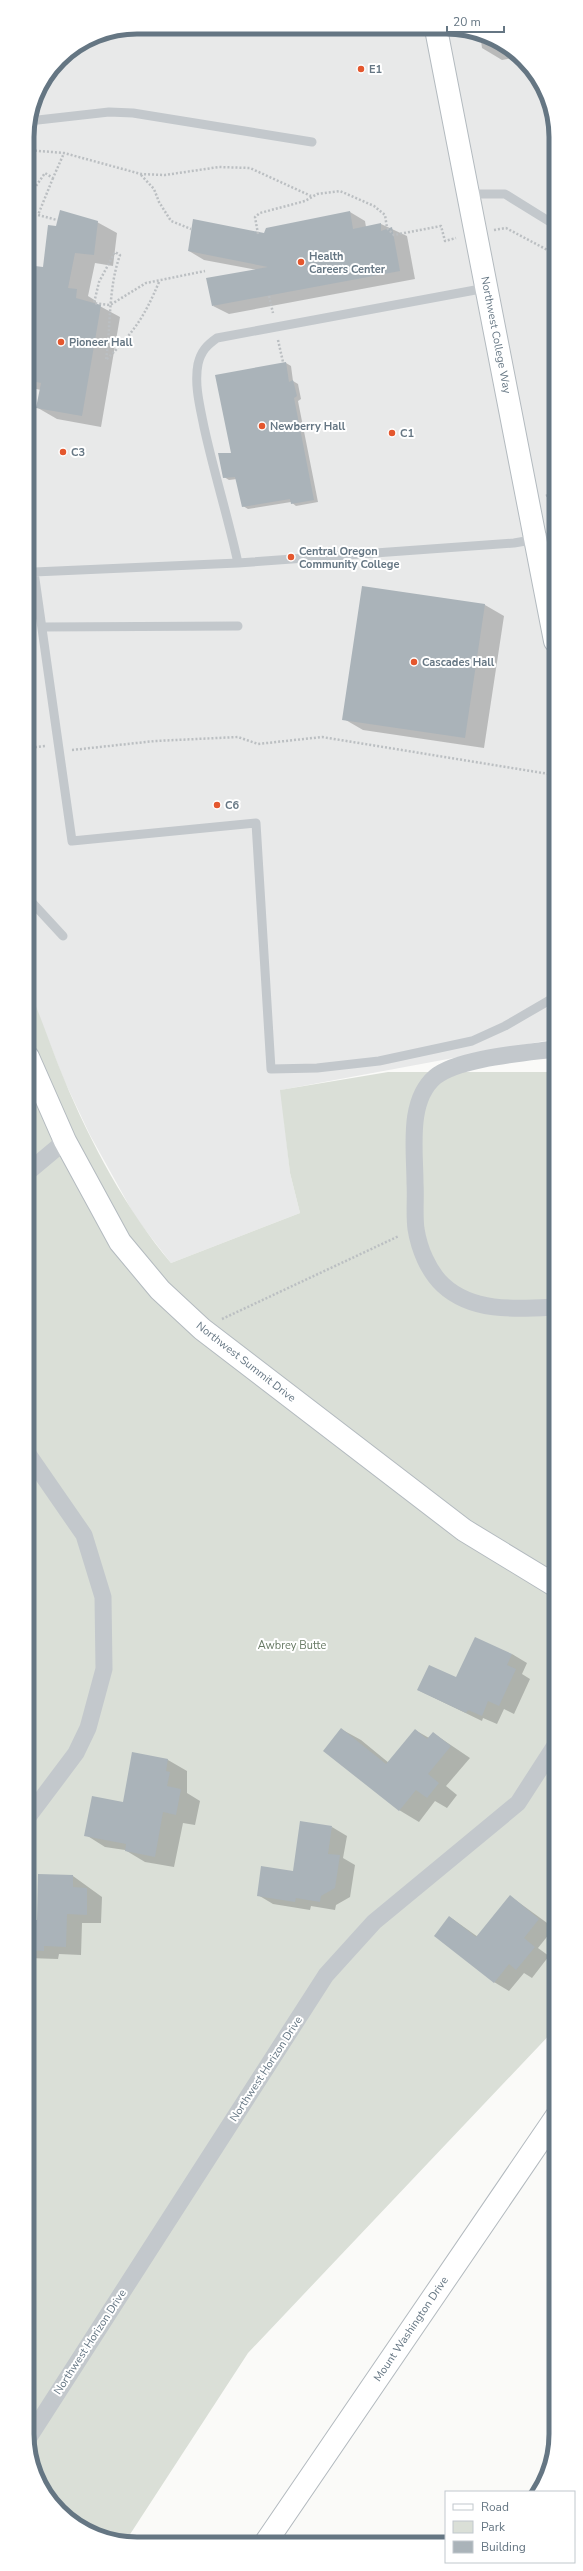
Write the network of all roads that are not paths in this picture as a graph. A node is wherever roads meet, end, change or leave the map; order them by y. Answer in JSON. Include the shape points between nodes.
{"nodes":[{"id":1,"x":437,"y":34,"type":"edge"},
{"id":2,"x":35,"y":121,"type":"edge"},
{"id":3,"x":312,"y":142,"type":"dead end"},
{"id":4,"x":469,"y":194,"type":"junction"},
{"id":5,"x":549,"y":220,"type":"edge"},
{"id":6,"x":486,"y":288,"type":"junction"},
{"id":7,"x":545,"y":538,"type":"edge"},
{"id":8,"x":238,"y":563,"type":"junction"},
{"id":9,"x":34,"y":571,"type":"edge"},
{"id":10,"x":549,"y":579,"type":"edge"},
{"id":11,"x":34,"y":586,"type":"edge"},
{"id":12,"x":238,"y":626,"type":"dead end"},
{"id":13,"x":42,"y":627,"type":"junction"},
{"id":14,"x":34,"y":903,"type":"edge"},
{"id":15,"x":63,"y":936,"type":"dead end"},
{"id":16,"x":549,"y":1001,"type":"edge"},
{"id":17,"x":549,"y":1050,"type":"edge"},
{"id":18,"x":34,"y":1070,"type":"edge"},
{"id":19,"x":65,"y":1141,"type":"junction"},
{"id":20,"x":34,"y":1167,"type":"edge"},
{"id":21,"x":549,"y":1307,"type":"edge"},
{"id":22,"x":34,"y":1463,"type":"edge"},
{"id":23,"x":549,"y":1582,"type":"edge"},
{"id":24,"x":549,"y":1755,"type":"edge"},
{"id":25,"x":34,"y":1809,"type":"edge"},
{"id":26,"x":549,"y":2127,"type":"edge"},
{"id":27,"x":34,"y":2430,"type":"edge"},
{"id":28,"x":269,"y":2537,"type":"edge"}],
"edges":[{"from":1,"to":4,"type":"street","name":"Northwest College Way"},
{"from":2,"to":3,"type":"lane","via":[[109,112],[133,113]]},
{"from":4,"to":5,"type":"lane","via":[[505,194]]},
{"from":4,"to":6,"type":"street","name":"Northwest College Way"},
{"from":6,"to":7,"type":"street","name":"Northwest College Way"},
{"from":6,"to":8,"type":"lane","via":[[217,338],[204,348],[198,364],[198,393],[217,486]]},
{"from":7,"to":8,"type":"lane"},
{"from":7,"to":10,"type":"street","name":"Northwest College Way"},
{"from":8,"to":9,"type":"lane"},
{"from":11,"to":13,"type":"lane"},
{"from":12,"to":13,"type":"lane"},
{"from":13,"to":16,"type":"lane","via":[[72,841],[256,823],[271,1069],[318,1068],[379,1061],[472,1041],[506,1026]]},
{"from":14,"to":15,"type":"lane"},
{"from":17,"to":21,"type":"street","via":[[501,1056],[454,1067],[437,1076],[426,1085],[419,1102],[415,1124],[416,1228],[425,1261],[443,1285],[466,1300],[510,1310]]},
{"from":18,"to":19,"type":"street","name":"Northwest Summit Drive"},
{"from":19,"to":20,"type":"street"},
{"from":19,"to":23,"type":"street","name":"Northwest Summit Drive","via":[[120,1242],[160,1290],[202,1329],[464,1530]]},
{"from":22,"to":25,"type":"street","via":[[84,1535],[103,1597],[104,1669],[88,1728],[76,1753]]},
{"from":24,"to":27,"type":"street","name":"Northwest Horizon Drive","via":[[518,1803],[374,1922],[326,1975]]},
{"from":26,"to":28,"type":"street","name":"Mount Washington Drive"}]}
